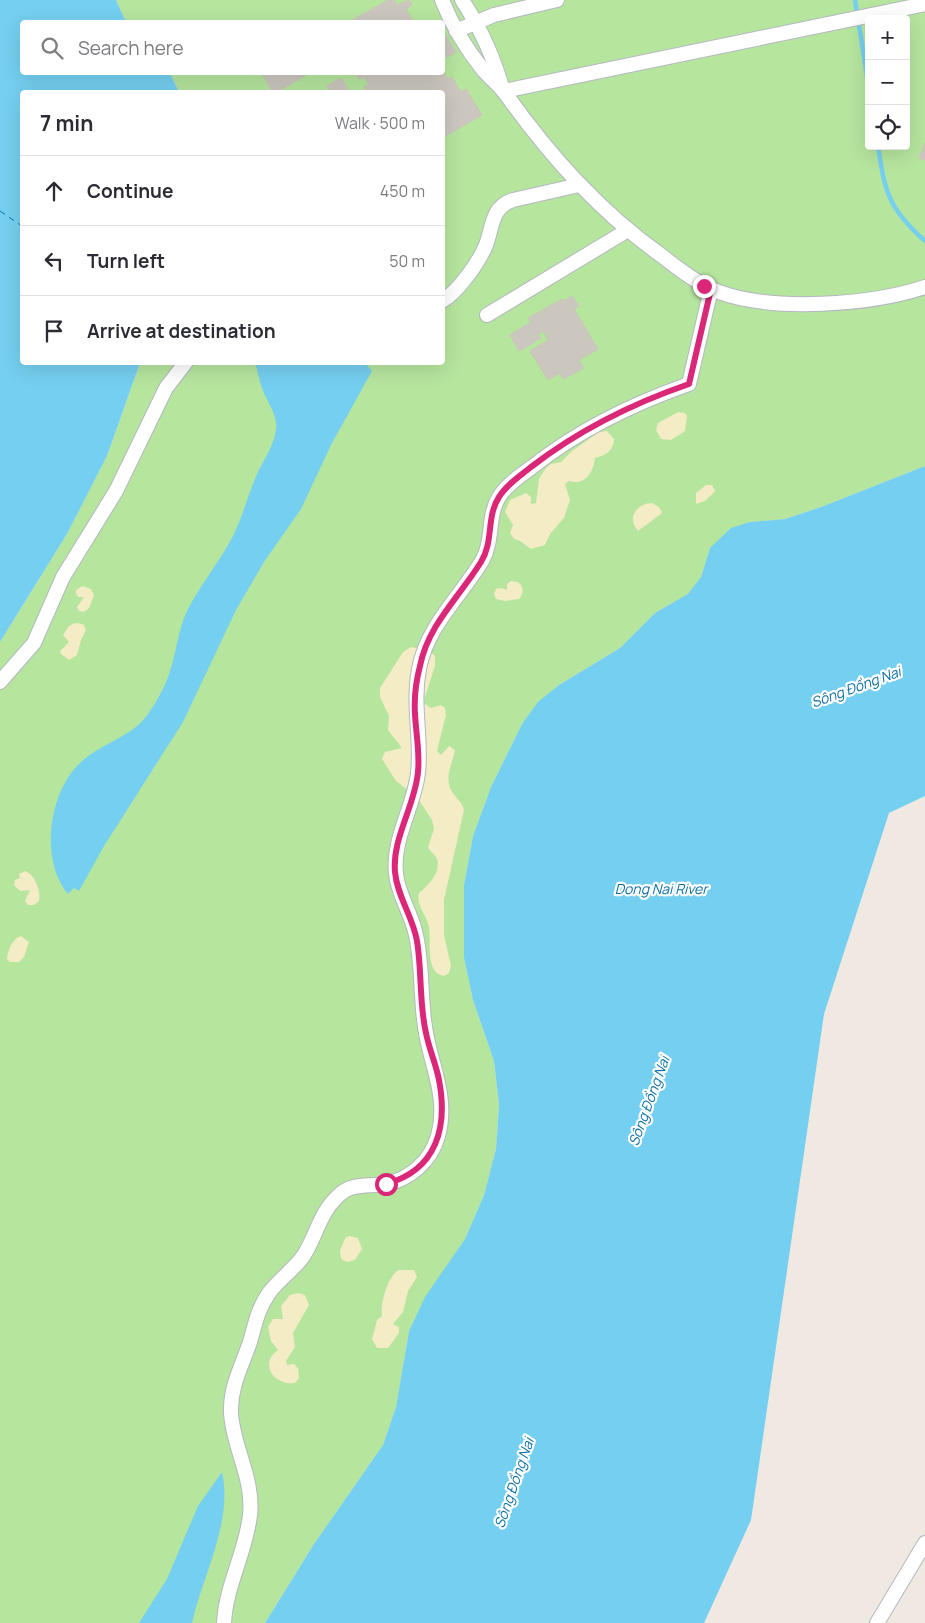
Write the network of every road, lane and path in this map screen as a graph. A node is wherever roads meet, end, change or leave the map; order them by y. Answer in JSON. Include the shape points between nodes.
{"nodes":[{"id":1,"x":442,"y":0,"type":"edge"},
{"id":2,"x":462,"y":0,"type":"edge"},
{"id":3,"x":557,"y":0,"type":"edge"},
{"id":4,"x":925,"y":4,"type":"edge"},
{"id":5,"x":476,"y":21,"type":"junction"},
{"id":6,"x":456,"y":31,"type":"junction"},
{"id":7,"x":504,"y":91,"type":"junction"},
{"id":8,"x":579,"y":184,"type":"junction"},
{"id":9,"x":628,"y":230,"type":"junction"},
{"id":10,"x":925,"y":287,"type":"edge"},
{"id":11,"x":711,"y":289,"type":"junction"},
{"id":12,"x":445,"y":299,"type":"edge"},
{"id":13,"x":487,"y":315,"type":"dead end"},
{"id":14,"x":184,"y":365,"type":"edge"},
{"id":15,"x":0,"y":682,"type":"edge"},
{"id":16,"x":925,"y":1543,"type":"edge"},
{"id":17,"x":224,"y":1623,"type":"edge"},
{"id":18,"x":877,"y":1623,"type":"edge"}],
"edges":[{"from":1,"to":6,"type":"street"},
{"from":2,"to":5,"type":"street"},
{"from":3,"to":5,"type":"street"},
{"from":4,"to":7,"type":"street"},
{"from":5,"to":6,"type":"street"},
{"from":5,"to":7,"type":"street","via":[[492,53]]},
{"from":6,"to":7,"type":"street","via":[[481,67]]},
{"from":7,"to":8,"type":"street","via":[[534,134]]},
{"from":8,"to":9,"type":"street"},
{"from":8,"to":12,"type":"street","via":[[502,205],[493,216],[481,255]]},
{"from":9,"to":11,"type":"street"},
{"from":9,"to":13,"type":"street"},
{"from":10,"to":11,"type":"street","via":[[850,301],[794,304],[752,300]]},
{"from":11,"to":17,"type":"street","via":[[689,384],[642,401],[589,427],[504,490],[492,512],[490,542],[482,560],[425,646],[416,694],[418,772],[396,850],[395,872],[417,940],[425,1031],[441,1095],[440,1130],[433,1150],[412,1173],[386,1184],[356,1186],[339,1194],[322,1217],[302,1259],[276,1285],[262,1305],[232,1396],[232,1425],[249,1484],[250,1514],[228,1592]]},
{"from":14,"to":15,"type":"street","via":[[166,388],[116,491],[63,578],[42,630]]},
{"from":16,"to":18,"type":"street"}]}
